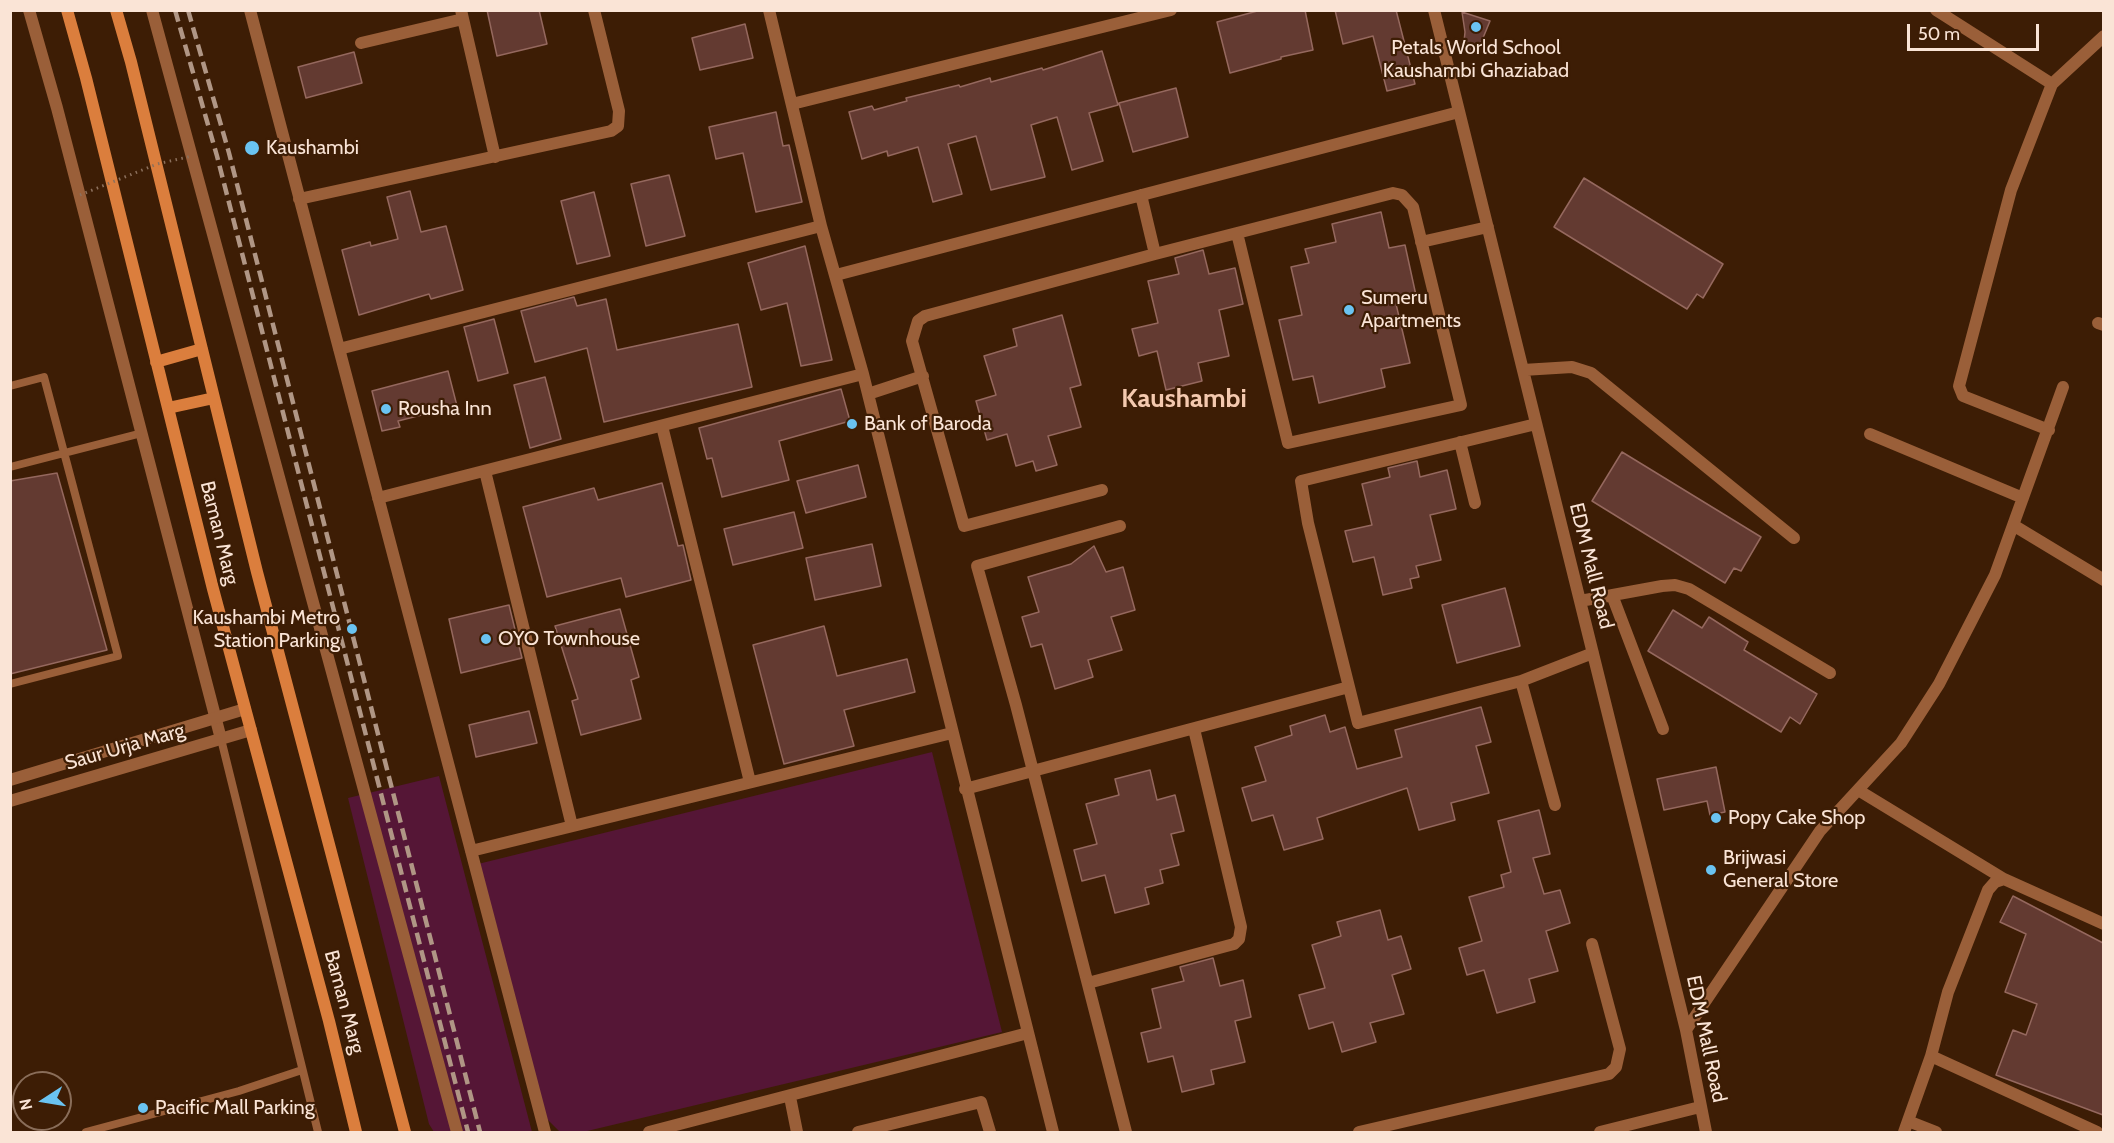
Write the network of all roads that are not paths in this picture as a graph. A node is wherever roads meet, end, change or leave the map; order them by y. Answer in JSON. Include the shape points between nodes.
{"nodes":[{"id":1,"x":29,"y":10,"type":"edge"},
{"id":2,"x":67,"y":10,"type":"edge"},
{"id":3,"x":116,"y":10,"type":"edge"},
{"id":4,"x":152,"y":10,"type":"edge"},
{"id":5,"x":250,"y":10,"type":"edge"},
{"id":6,"x":594,"y":10,"type":"edge"},
{"id":7,"x":769,"y":10,"type":"edge"},
{"id":8,"x":1171,"y":10,"type":"edge"},
{"id":9,"x":1434,"y":10,"type":"edge"},
{"id":10,"x":1936,"y":10,"type":"edge"},
{"id":11,"x":462,"y":15,"type":"edge"},
{"id":12,"x":2103,"y":36,"type":"edge"},
{"id":13,"x":361,"y":44,"type":"dead end"},
{"id":14,"x":2052,"y":84,"type":"junction"},
{"id":15,"x":792,"y":104,"type":"junction"},
{"id":16,"x":1459,"y":112,"type":"junction"},
{"id":17,"x":495,"y":157,"type":"junction"},
{"id":18,"x":1141,"y":195,"type":"junction"},
{"id":19,"x":299,"y":200,"type":"junction"},
{"id":20,"x":821,"y":226,"type":"junction"},
{"id":21,"x":1488,"y":227,"type":"junction"},
{"id":22,"x":1237,"y":232,"type":"junction"},
{"id":23,"x":1421,"y":242,"type":"junction"},
{"id":24,"x":1155,"y":254,"type":"junction"},
{"id":25,"x":836,"y":275,"type":"junction"},
{"id":26,"x":339,"y":349,"type":"junction"},
{"id":27,"x":202,"y":350,"type":"junction"},
{"id":28,"x":156,"y":362,"type":"junction"},
{"id":29,"x":1523,"y":370,"type":"junction"},
{"id":30,"x":863,"y":374,"type":"junction"},
{"id":31,"x":923,"y":376,"type":"junction"},
{"id":32,"x":10,"y":386,"type":"edge"},
{"id":33,"x":2062,"y":387,"type":"dead end"},
{"id":34,"x":868,"y":394,"type":"junction"},
{"id":35,"x":214,"y":398,"type":"junction"},
{"id":36,"x":168,"y":408,"type":"junction"},
{"id":37,"x":1536,"y":424,"type":"junction"},
{"id":38,"x":662,"y":426,"type":"junction"},
{"id":39,"x":2049,"y":430,"type":"junction"},
{"id":40,"x":141,"y":433,"type":"junction"},
{"id":41,"x":1870,"y":434,"type":"dead end"},
{"id":42,"x":1460,"y":442,"type":"junction"},
{"id":43,"x":64,"y":453,"type":"junction"},
{"id":44,"x":10,"y":467,"type":"edge"},
{"id":45,"x":485,"y":471,"type":"junction"},
{"id":46,"x":1102,"y":490,"type":"dead end"},
{"id":47,"x":378,"y":498,"type":"junction"},
{"id":48,"x":2023,"y":498,"type":"junction"},
{"id":49,"x":1475,"y":503,"type":"dead end"},
{"id":50,"x":2013,"y":525,"type":"junction"},
{"id":51,"x":1120,"y":526,"type":"dead end"},
{"id":52,"x":1794,"y":538,"type":"dead end"},
{"id":53,"x":2103,"y":580,"type":"edge"},
{"id":54,"x":1612,"y":595,"type":"junction"},
{"id":55,"x":1580,"y":601,"type":"junction"},
{"id":56,"x":1593,"y":654,"type":"junction"},
{"id":57,"x":1830,"y":673,"type":"dead end"},
{"id":58,"x":1521,"y":681,"type":"junction"},
{"id":59,"x":10,"y":684,"type":"edge"},
{"id":60,"x":1349,"y":687,"type":"junction"},
{"id":61,"x":245,"y":709,"type":"junction"},
{"id":62,"x":215,"y":717,"type":"junction"},
{"id":63,"x":1194,"y":729,"type":"junction"},
{"id":64,"x":1663,"y":729,"type":"dead end"},
{"id":65,"x":250,"y":730,"type":"junction"},
{"id":66,"x":952,"y":733,"type":"junction"},
{"id":67,"x":221,"y":739,"type":"junction"},
{"id":68,"x":1033,"y":770,"type":"junction"},
{"id":69,"x":10,"y":780,"type":"edge"},
{"id":70,"x":750,"y":782,"type":"junction"},
{"id":71,"x":965,"y":789,"type":"junction"},
{"id":72,"x":1858,"y":790,"type":"junction"},
{"id":73,"x":10,"y":801,"type":"edge"},
{"id":74,"x":1555,"y":805,"type":"dead end"},
{"id":75,"x":572,"y":826,"type":"junction"},
{"id":76,"x":471,"y":851,"type":"junction"},
{"id":77,"x":2004,"y":879,"type":"junction"},
{"id":78,"x":2103,"y":924,"type":"edge"},
{"id":79,"x":1592,"y":944,"type":"dead end"},
{"id":80,"x":1088,"y":983,"type":"junction"},
{"id":81,"x":1686,"y":1030,"type":"junction"},
{"id":82,"x":1028,"y":1033,"type":"junction"},
{"id":83,"x":1930,"y":1056,"type":"junction"},
{"id":84,"x":302,"y":1070,"type":"junction"},
{"id":85,"x":790,"y":1097,"type":"junction"},
{"id":86,"x":1700,"y":1107,"type":"junction"},
{"id":87,"x":1906,"y":1127,"type":"edge"},
{"id":88,"x":1385,"y":1129,"type":"edge"},
{"id":89,"x":86,"y":1132,"type":"edge"},
{"id":90,"x":318,"y":1132,"type":"edge"},
{"id":91,"x":356,"y":1132,"type":"edge"},
{"id":92,"x":405,"y":1132,"type":"edge"},
{"id":93,"x":457,"y":1132,"type":"edge"},
{"id":94,"x":545,"y":1132,"type":"edge"},
{"id":95,"x":649,"y":1132,"type":"edge"},
{"id":96,"x":797,"y":1132,"type":"edge"},
{"id":97,"x":858,"y":1132,"type":"edge"},
{"id":98,"x":990,"y":1132,"type":"edge"},
{"id":99,"x":1053,"y":1132,"type":"edge"},
{"id":100,"x":1126,"y":1132,"type":"edge"},
{"id":101,"x":1359,"y":1132,"type":"edge"},
{"id":102,"x":1600,"y":1132,"type":"edge"},
{"id":103,"x":1706,"y":1132,"type":"edge"},
{"id":104,"x":1936,"y":1132,"type":"edge"},
{"id":105,"x":2097,"y":1132,"type":"edge"}],
"edges":[{"from":1,"to":40,"type":"street"},
{"from":2,"to":28,"type":"main road","name":"Baman Marg"},
{"from":3,"to":27,"type":"main road","name":"Baman Marg"},
{"from":4,"to":93,"type":"street"},
{"from":5,"to":19,"type":"street"},
{"from":6,"to":17,"type":"street","via":[[620,111],[618,126],[612,131]]},
{"from":7,"to":15,"type":"street"},
{"from":8,"to":15,"type":"street"},
{"from":9,"to":16,"type":"street","name":"EDM Mall Road"},
{"from":10,"to":14,"type":"street"},
{"from":11,"to":13,"type":"street"},
{"from":11,"to":17,"type":"street"},
{"from":12,"to":14,"type":"street"},
{"from":14,"to":39,"type":"street","via":[[2011,190],[1959,386],[1963,396]]},
{"from":15,"to":20,"type":"street"},
{"from":16,"to":18,"type":"street"},
{"from":16,"to":21,"type":"street","name":"EDM Mall Road"},
{"from":17,"to":19,"type":"street"},
{"from":18,"to":24,"type":"street"},
{"from":18,"to":25,"type":"street"},
{"from":19,"to":26,"type":"street"},
{"from":20,"to":25,"type":"street"},
{"from":20,"to":26,"type":"street"},
{"from":21,"to":23,"type":"street"},
{"from":21,"to":29,"type":"street","name":"EDM Mall Road"},
{"from":22,"to":23,"type":"street","via":[[1393,193],[1402,195],[1413,207]]},
{"from":22,"to":23,"type":"street","via":[[1288,443],[1461,405]]},
{"from":22,"to":24,"type":"street"},
{"from":24,"to":31,"type":"street","via":[[924,316],[914,328],[912,341]]},
{"from":25,"to":30,"type":"street"},
{"from":26,"to":47,"type":"street"},
{"from":27,"to":28,"type":"main road"},
{"from":27,"to":35,"type":"main road","name":"Baman Marg"},
{"from":28,"to":36,"type":"main road","name":"Baman Marg"},
{"from":29,"to":37,"type":"street","name":"EDM Mall Road"},
{"from":29,"to":52,"type":"street","via":[[1572,367],[1591,373]]},
{"from":30,"to":34,"type":"street"},
{"from":30,"to":38,"type":"street"},
{"from":31,"to":34,"type":"street"},
{"from":31,"to":46,"type":"street","via":[[964,526]]},
{"from":32,"to":43,"type":"lane","via":[[44,377]]},
{"from":33,"to":39,"type":"street"},
{"from":34,"to":66,"type":"street"},
{"from":35,"to":36,"type":"main road"},
{"from":35,"to":92,"type":"main road","name":"Baman Marg"},
{"from":36,"to":61,"type":"main road","name":"Baman Marg"},
{"from":37,"to":42,"type":"street"},
{"from":37,"to":55,"type":"street","name":"EDM Mall Road"},
{"from":38,"to":45,"type":"street"},
{"from":38,"to":70,"type":"street"},
{"from":39,"to":48,"type":"street"},
{"from":40,"to":43,"type":"lane"},
{"from":40,"to":62,"type":"street"},
{"from":41,"to":48,"type":"street"},
{"from":42,"to":49,"type":"street"},
{"from":42,"to":60,"type":"street","via":[[1301,481]]},
{"from":43,"to":44,"type":"lane"},
{"from":43,"to":59,"type":"lane","via":[[118,656]]},
{"from":45,"to":47,"type":"street"},
{"from":45,"to":75,"type":"street"},
{"from":47,"to":76,"type":"street"},
{"from":48,"to":50,"type":"street"},
{"from":50,"to":53,"type":"street"},
{"from":50,"to":72,"type":"street","via":[[1995,575],[1939,684],[1901,743]]},
{"from":51,"to":68,"type":"street","via":[[977,566]]},
{"from":54,"to":55,"type":"street"},
{"from":54,"to":57,"type":"street","via":[[1662,586],[1689,589]]},
{"from":54,"to":64,"type":"street"},
{"from":55,"to":56,"type":"street","name":"EDM Mall Road"},
{"from":56,"to":58,"type":"street"},
{"from":56,"to":81,"type":"street","name":"EDM Mall Road"},
{"from":58,"to":60,"type":"street","via":[[1358,723]]},
{"from":58,"to":74,"type":"street"},
{"from":60,"to":63,"type":"street"},
{"from":61,"to":62,"type":"street","name":"Saur Urja Marg"},
{"from":61,"to":65,"type":"main road","name":"Baman Marg"},
{"from":62,"to":67,"type":"street"},
{"from":62,"to":69,"type":"street","name":"Saur Urja Marg"},
{"from":63,"to":68,"type":"street"},
{"from":63,"to":80,"type":"street","via":[[1241,927],[1239,939],[1234,944]]},
{"from":65,"to":67,"type":"street","name":"Saur Urja Marg"},
{"from":65,"to":91,"type":"main road","name":"Baman Marg"},
{"from":66,"to":70,"type":"street"},
{"from":66,"to":71,"type":"street"},
{"from":67,"to":73,"type":"street","name":"Saur Urja Marg"},
{"from":67,"to":84,"type":"lane"},
{"from":68,"to":71,"type":"street"},
{"from":68,"to":80,"type":"street"},
{"from":70,"to":75,"type":"street"},
{"from":71,"to":82,"type":"street"},
{"from":72,"to":77,"type":"street"},
{"from":72,"to":81,"type":"street","via":[[1820,831]]},
{"from":75,"to":76,"type":"street"},
{"from":76,"to":94,"type":"street"},
{"from":77,"to":78,"type":"street"},
{"from":77,"to":83,"type":"street","via":[[1988,890],[1948,992]]},
{"from":79,"to":88,"type":"street","via":[[1620,1049],[1616,1067],[1609,1074]]},
{"from":80,"to":100,"type":"street"},
{"from":81,"to":86,"type":"street","name":"EDM Mall Road"},
{"from":82,"to":85,"type":"street"},
{"from":82,"to":99,"type":"street"},
{"from":83,"to":87,"type":"street"},
{"from":83,"to":105,"type":"street"},
{"from":84,"to":89,"type":"lane"},
{"from":84,"to":90,"type":"lane"},
{"from":85,"to":95,"type":"street"},
{"from":85,"to":96,"type":"street"},
{"from":86,"to":102,"type":"street"},
{"from":86,"to":103,"type":"street","name":"EDM Mall Road"},
{"from":87,"to":104,"type":"street"},
{"from":88,"to":101,"type":"street"},
{"from":97,"to":98,"type":"street","via":[[981,1102]]}]}
